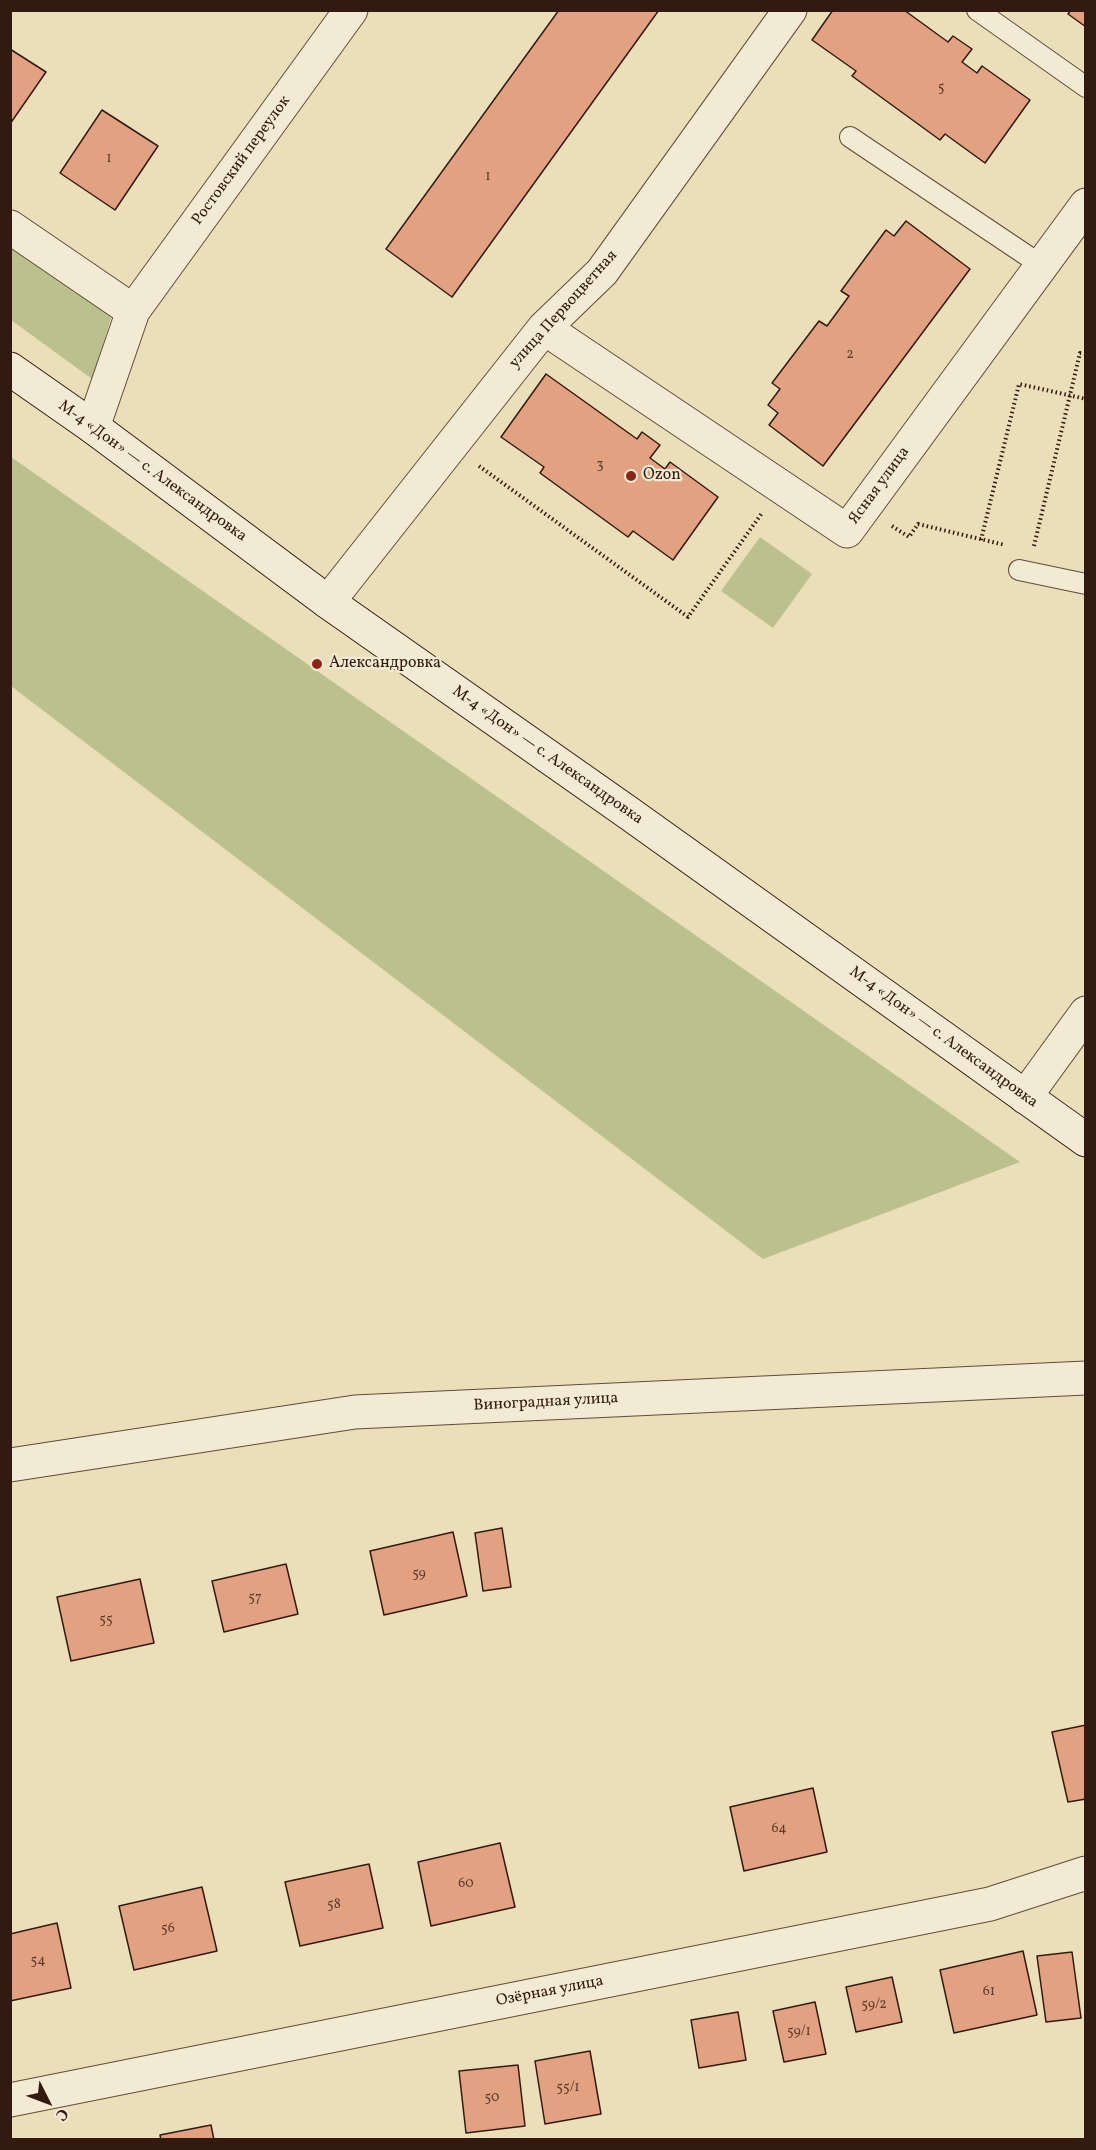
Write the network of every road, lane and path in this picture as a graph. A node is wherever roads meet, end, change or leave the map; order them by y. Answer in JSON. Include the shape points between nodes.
{"nodes":[{"id":1,"x":351,"y":10,"type":"edge"},
{"id":2,"x":790,"y":10,"type":"edge"},
{"id":3,"x":977,"y":10,"type":"edge"},
{"id":4,"x":1086,"y":87,"type":"edge"},
{"id":5,"x":850,"y":137,"type":"dead end"},
{"id":6,"x":1086,"y":205,"type":"edge"},
{"id":7,"x":10,"y":227,"type":"edge"},
{"id":8,"x":1041,"y":265,"type":"junction"},
{"id":9,"x":134,"y":311,"type":"junction"},
{"id":10,"x":544,"y":328,"type":"junction"},
{"id":11,"x":1086,"y":354,"type":"edge"},
{"id":12,"x":10,"y":369,"type":"edge"},
{"id":13,"x":1070,"y":396,"type":"junction"},
{"id":14,"x":1086,"y":399,"type":"edge"},
{"id":15,"x":93,"y":427,"type":"junction"},
{"id":16,"x":451,"y":446,"type":"junction"},
{"id":17,"x":781,"y":487,"type":"junction"},
{"id":18,"x":918,"y":524,"type":"dead end"},
{"id":19,"x":981,"y":540,"type":"junction"},
{"id":20,"x":1010,"y":546,"type":"dead end"},
{"id":21,"x":1033,"y":552,"type":"dead end"},
{"id":22,"x":1019,"y":570,"type":"dead end"},
{"id":23,"x":1086,"y":584,"type":"edge"},
{"id":24,"x":328,"y":602,"type":"junction"},
{"id":25,"x":1086,"y":1013,"type":"edge"},
{"id":26,"x":1025,"y":1097,"type":"junction"},
{"id":27,"x":1086,"y":1140,"type":"edge"},
{"id":28,"x":1086,"y":1378,"type":"edge"},
{"id":29,"x":10,"y":1465,"type":"edge"},
{"id":30,"x":1086,"y":1873,"type":"edge"},
{"id":31,"x":10,"y":2100,"type":"edge"}],
"edges":[{"from":1,"to":9,"type":"street","name":"Ростовский переулок"},
{"from":2,"to":10,"type":"street","name":"улица Первоцветная","via":[[602,272]]},
{"from":3,"to":4,"type":"lane"},
{"from":5,"to":8,"type":"lane"},
{"from":6,"to":8,"type":"street","name":"Ясная улица"},
{"from":7,"to":9,"type":"street"},
{"from":8,"to":17,"type":"street","name":"Ясная улица","via":[[847,531]]},
{"from":9,"to":15,"type":"street","name":"Ростовский переулок"},
{"from":10,"to":16,"type":"street","name":"улица Первоцветная"},
{"from":10,"to":17,"type":"street","name":"Ясная улица"},
{"from":11,"to":13,"type":"path","via":[[1080,352]]},
{"from":12,"to":15,"type":"street","name":"М-4 «Дон» — с. Александровка"},
{"from":13,"to":14,"type":"path"},
{"from":13,"to":19,"type":"path","via":[[1019,384]]},
{"from":13,"to":21,"type":"path"},
{"from":15,"to":24,"type":"street","name":"М-4 «Дон» — с. Александровка"},
{"from":16,"to":17,"type":"path","via":[[688,617]]},
{"from":16,"to":24,"type":"street","name":"улица Первоцветная"},
{"from":18,"to":19,"type":"path"},
{"from":19,"to":20,"type":"path"},
{"from":22,"to":23,"type":"lane"},
{"from":24,"to":26,"type":"street","name":"М-4 «Дон» — с. Александровка"},
{"from":25,"to":26,"type":"street"},
{"from":26,"to":27,"type":"street","name":"М-4 «Дон» — с. Александровка"},
{"from":28,"to":29,"type":"street","name":"Виноградная улица","via":[[355,1412]]},
{"from":30,"to":31,"type":"street","name":"Озёрная улица","via":[[990,1904]]}]}
